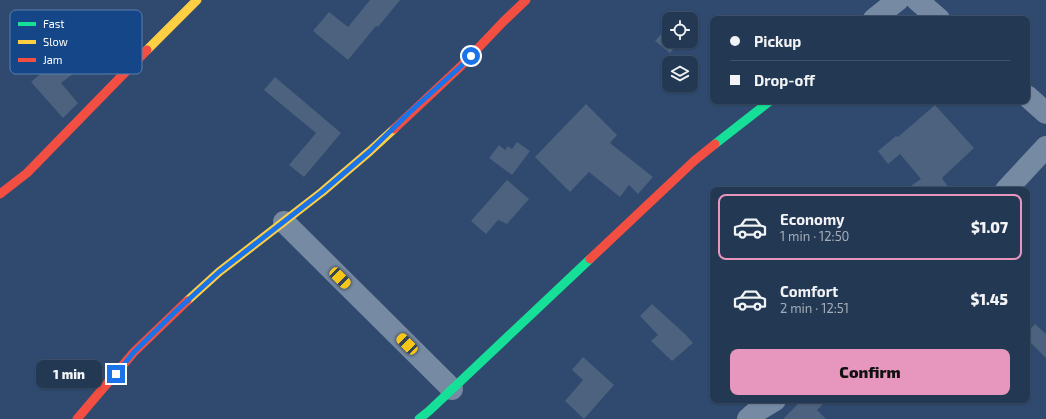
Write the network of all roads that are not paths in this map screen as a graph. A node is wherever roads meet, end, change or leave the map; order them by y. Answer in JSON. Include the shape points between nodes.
{"nodes":[{"id":1,"x":197,"y":0,"type":"edge"},
{"id":2,"x":526,"y":0,"type":"edge"},
{"id":3,"x":898,"y":0,"type":"edge"},
{"id":4,"x":917,"y":0,"type":"edge"},
{"id":5,"x":878,"y":16,"type":"edge"},
{"id":6,"x":936,"y":16,"type":"edge"},
{"id":7,"x":142,"y":55,"type":"edge"},
{"id":8,"x":124,"y":74,"type":"edge"},
{"id":9,"x":1030,"y":99,"type":"edge"},
{"id":10,"x":766,"y":104,"type":"edge"},
{"id":11,"x":1046,"y":113,"type":"edge"},
{"id":12,"x":1046,"y":147,"type":"edge"},
{"id":13,"x":1009,"y":187,"type":"edge"},
{"id":14,"x":0,"y":194,"type":"edge"},
{"id":15,"x":284,"y":222,"type":"junction"},
{"id":16,"x":452,"y":389,"type":"junction"},
{"id":17,"x":770,"y":403,"type":"edge"},
{"id":18,"x":77,"y":419,"type":"edge"},
{"id":19,"x":419,"y":419,"type":"edge"},
{"id":20,"x":748,"y":419,"type":"edge"}],
"edges":[{"from":1,"to":7,"type":"street"},
{"from":2,"to":15,"type":"street","via":[[460,67],[370,151]]},
{"from":3,"to":5,"type":"street"},
{"from":4,"to":6,"type":"street"},
{"from":8,"to":14,"type":"street","via":[[27,173]]},
{"from":9,"to":11,"type":"street"},
{"from":10,"to":16,"type":"street","via":[[694,161]]},
{"from":12,"to":13,"type":"street"},
{"from":15,"to":16,"type":"street"},
{"from":15,"to":18,"type":"street","via":[[219,272],[176,311],[134,352]]},
{"from":16,"to":19,"type":"street"},
{"from":17,"to":20,"type":"street"}]}
